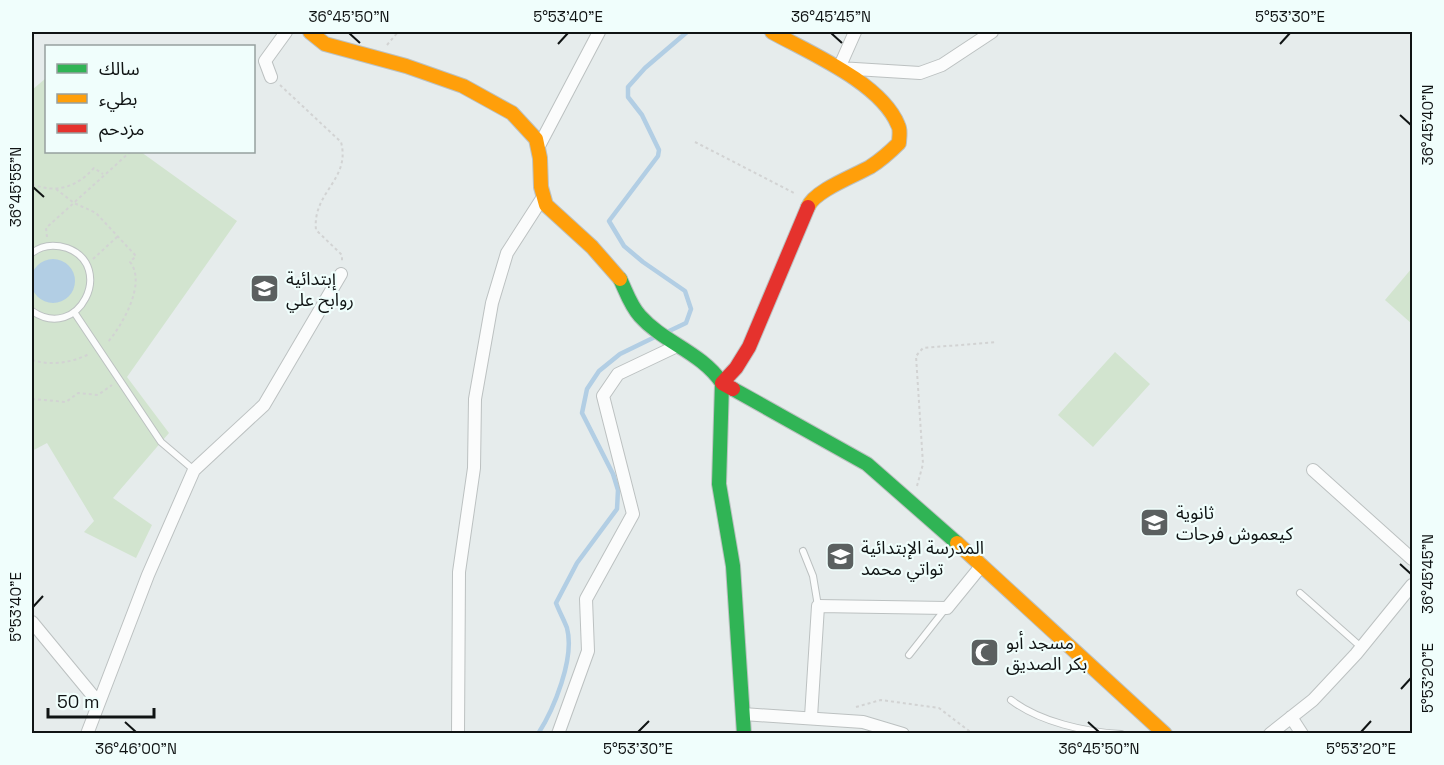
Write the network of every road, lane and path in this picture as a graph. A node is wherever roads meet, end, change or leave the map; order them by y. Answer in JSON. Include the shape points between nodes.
{"nodes":[{"id":1,"x":286,"y":32,"type":"edge"},
{"id":2,"x":310,"y":32,"type":"edge"},
{"id":3,"x":599,"y":32,"type":"edge"},
{"id":4,"x":772,"y":32,"type":"edge"},
{"id":5,"x":855,"y":32,"type":"edge"},
{"id":6,"x":992,"y":32,"type":"edge"},
{"id":7,"x":839,"y":68,"type":"junction"},
{"id":8,"x":271,"y":76,"type":"joint"},
{"id":9,"x":695,"y":142,"type":"dead end"},
{"id":10,"x":540,"y":144,"type":"junction"},
{"id":11,"x":129,"y":153,"type":"edge"},
{"id":12,"x":104,"y":175,"type":"junction"},
{"id":13,"x":32,"y":184,"type":"edge"},
{"id":14,"x":56,"y":189,"type":"junction"},
{"id":15,"x":543,"y":197,"type":"junction"},
{"id":16,"x":810,"y":201,"type":"junction"},
{"id":17,"x":74,"y":203,"type":"junction"},
{"id":18,"x":118,"y":236,"type":"junction"},
{"id":19,"x":49,"y":245,"type":"junction"},
{"id":20,"x":32,"y":251,"type":"edge"},
{"id":21,"x":86,"y":264,"type":"junction"},
{"id":22,"x":341,"y":274,"type":"joint"},
{"id":23,"x":32,"y":311,"type":"edge"},
{"id":24,"x":74,"y":312,"type":"junction"},
{"id":25,"x":667,"y":338,"type":"junction"},
{"id":26,"x":997,"y":342,"type":"dead end"},
{"id":27,"x":99,"y":349,"type":"junction"},
{"id":28,"x":32,"y":360,"type":"edge"},
{"id":29,"x":119,"y":380,"type":"junction"},
{"id":30,"x":722,"y":383,"type":"junction"},
{"id":31,"x":32,"y":399,"type":"edge"},
{"id":32,"x":194,"y":470,"type":"junction"},
{"id":33,"x":1313,"y":470,"type":"dead end"},
{"id":34,"x":912,"y":504,"type":"junction"},
{"id":35,"x":803,"y":551,"type":"dead end"},
{"id":36,"x":1413,"y":559,"type":"edge"},
{"id":37,"x":982,"y":565,"type":"junction"},
{"id":38,"x":1413,"y":585,"type":"edge"},
{"id":39,"x":1300,"y":592,"type":"dead end"},
{"id":40,"x":818,"y":606,"type":"junction"},
{"id":41,"x":947,"y":608,"type":"junction"},
{"id":42,"x":32,"y":622,"type":"edge"},
{"id":43,"x":1361,"y":648,"type":"junction"},
{"id":44,"x":909,"y":655,"type":"dead end"},
{"id":45,"x":1011,"y":700,"type":"dead end"},
{"id":46,"x":98,"y":702,"type":"junction"},
{"id":47,"x":743,"y":714,"type":"junction"},
{"id":48,"x":811,"y":717,"type":"junction"},
{"id":49,"x":1292,"y":717,"type":"junction"},
{"id":50,"x":843,"y":720,"type":"junction"},
{"id":51,"x":87,"y":734,"type":"edge"},
{"id":52,"x":458,"y":734,"type":"edge"},
{"id":53,"x":558,"y":734,"type":"edge"},
{"id":54,"x":744,"y":734,"type":"edge"},
{"id":55,"x":903,"y":734,"type":"edge"},
{"id":56,"x":973,"y":734,"type":"edge"},
{"id":57,"x":1121,"y":734,"type":"edge"},
{"id":58,"x":1165,"y":734,"type":"edge"},
{"id":59,"x":1270,"y":734,"type":"edge"},
{"id":60,"x":1302,"y":734,"type":"edge"}],
"edges":[{"from":1,"to":8,"type":"street","via":[[265,61]]},
{"from":2,"to":10,"type":"street","via":[[325,44],[453,83],[500,105],[531,131]]},
{"from":3,"to":10,"type":"street"},
{"from":4,"to":7,"type":"street"},
{"from":5,"to":7,"type":"street"},
{"from":6,"to":7,"type":"street","via":[[942,65],[920,73]]},
{"from":7,"to":16,"type":"street","via":[[889,109],[899,126],[899,143],[888,156]]},
{"from":8,"to":22,"type":"path","via":[[341,142],[344,155],[339,172],[314,213],[316,230],[342,255]]},
{"from":9,"to":16,"type":"path"},
{"from":10,"to":15,"type":"street"},
{"from":11,"to":12,"type":"path"},
{"from":12,"to":14,"type":"path","via":[[94,168],[73,185]]},
{"from":12,"to":17,"type":"path"},
{"from":13,"to":14,"type":"path"},
{"from":14,"to":17,"type":"path"},
{"from":15,"to":25,"type":"street","via":[[547,206],[617,276],[638,314]]},
{"from":15,"to":52,"type":"street","via":[[507,253],[492,303],[476,399],[474,468],[459,572]]},
{"from":16,"to":30,"type":"street","via":[[749,347]]},
{"from":17,"to":18,"type":"path","via":[[96,213]]},
{"from":17,"to":19,"type":"path","via":[[46,228]]},
{"from":18,"to":21,"type":"path"},
{"from":18,"to":27,"type":"path","via":[[136,256],[130,262],[134,266],[131,303],[121,327]]},
{"from":19,"to":20,"type":"lane"},
{"from":19,"to":21,"type":"lane","via":[[72,250]]},
{"from":21,"to":24,"type":"lane","via":[[89,292]]},
{"from":22,"to":32,"type":"street","via":[[264,405]]},
{"from":23,"to":24,"type":"lane","via":[[50,319]]},
{"from":24,"to":27,"type":"lane"},
{"from":25,"to":30,"type":"street","via":[[714,369]]},
{"from":25,"to":53,"type":"street","via":[[618,374],[603,396],[633,514],[586,599],[588,651]]},
{"from":26,"to":34,"type":"path","via":[[923,348],[916,356],[922,464]]},
{"from":27,"to":28,"type":"path","via":[[59,364]]},
{"from":27,"to":29,"type":"lane"},
{"from":29,"to":31,"type":"path","via":[[98,395],[78,393],[66,402]]},
{"from":29,"to":32,"type":"lane","via":[[161,442]]},
{"from":30,"to":34,"type":"street","via":[[867,464]]},
{"from":30,"to":47,"type":"street","via":[[718,484],[733,566]]},
{"from":32,"to":46,"type":"street"},
{"from":33,"to":36,"type":"street"},
{"from":34,"to":37,"type":"street"},
{"from":35,"to":40,"type":"lane","via":[[813,576]]},
{"from":37,"to":41,"type":"street"},
{"from":37,"to":58,"type":"street"},
{"from":38,"to":43,"type":"street"},
{"from":39,"to":43,"type":"lane"},
{"from":40,"to":41,"type":"street"},
{"from":40,"to":48,"type":"street"},
{"from":41,"to":44,"type":"lane"},
{"from":42,"to":46,"type":"street"},
{"from":43,"to":49,"type":"street"},
{"from":45,"to":57,"type":"lane","via":[[1028,713]]},
{"from":46,"to":51,"type":"street"},
{"from":47,"to":48,"type":"street"},
{"from":47,"to":54,"type":"street"},
{"from":48,"to":50,"type":"street"},
{"from":49,"to":59,"type":"street"},
{"from":49,"to":60,"type":"street"},
{"from":50,"to":55,"type":"street"},
{"from":50,"to":56,"type":"path","via":[[845,711],[881,700],[939,708]]}]}
